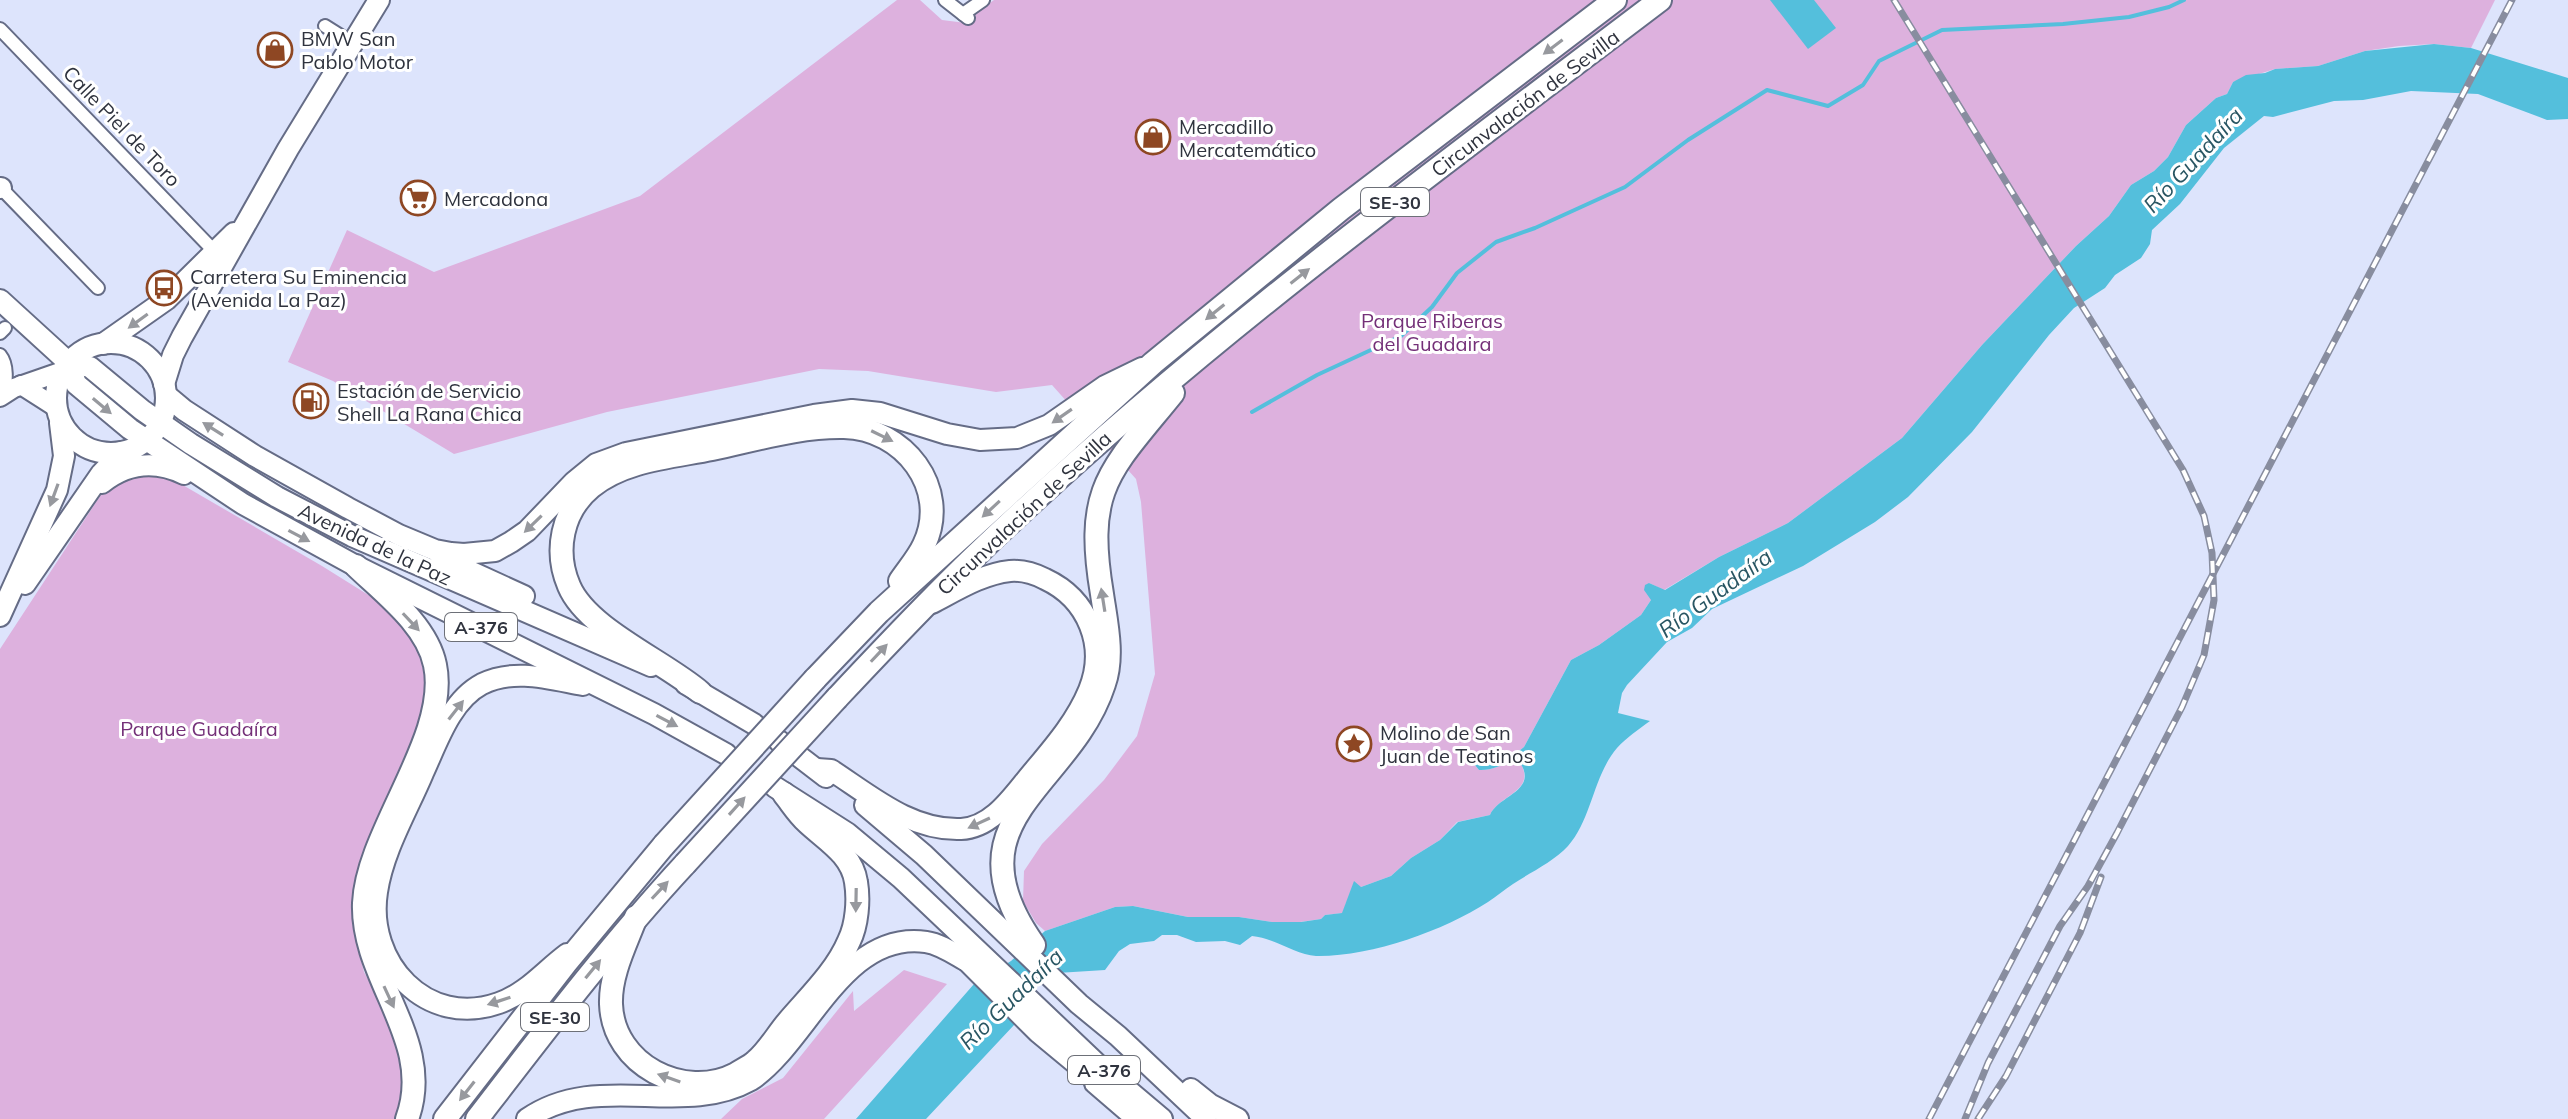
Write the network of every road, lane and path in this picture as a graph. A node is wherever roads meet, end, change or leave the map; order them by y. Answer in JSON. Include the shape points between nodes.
{"nodes":[{"id":1,"x":379,"y":0,"type":"edge"},
{"id":2,"x":945,"y":0,"type":"edge"},
{"id":3,"x":983,"y":0,"type":"edge"},
{"id":4,"x":1615,"y":0,"type":"edge"},
{"id":5,"x":1660,"y":0,"type":"edge"},
{"id":6,"x":325,"y":26,"type":"dead end"},
{"id":7,"x":0,"y":29,"type":"edge"},
{"id":8,"x":352,"y":43,"type":"junction"},
{"id":9,"x":0,"y":187,"type":"edge"},
{"id":10,"x":256,"y":210,"type":"junction"},
{"id":11,"x":215,"y":252,"type":"junction"},
{"id":12,"x":98,"y":288,"type":"dead end"},
{"id":13,"x":0,"y":300,"type":"edge"},
{"id":14,"x":103,"y":344,"type":"junction"},
{"id":15,"x":0,"y":355,"type":"edge"},
{"id":16,"x":1201,"y":357,"type":"junction"},
{"id":17,"x":1153,"y":363,"type":"junction"},
{"id":18,"x":66,"y":367,"type":"junction"},
{"id":19,"x":165,"y":390,"type":"junction"},
{"id":20,"x":9,"y":392,"type":"edge"},
{"id":21,"x":58,"y":413,"type":"junction"},
{"id":22,"x":160,"y":423,"type":"junction"},
{"id":23,"x":147,"y":440,"type":"junction"},
{"id":24,"x":122,"y":452,"type":"junction"},
{"id":25,"x":204,"y":452,"type":"junction"},
{"id":26,"x":329,"y":497,"type":"junction"},
{"id":27,"x":81,"y":502,"type":"junction"},
{"id":28,"x":243,"y":504,"type":"junction"},
{"id":29,"x":399,"y":535,"type":"junction"},
{"id":30,"x":356,"y":566,"type":"junction"},
{"id":31,"x":921,"y":609,"type":"junction"},
{"id":32,"x":879,"y":612,"type":"junction"},
{"id":33,"x":0,"y":618,"type":"edge"},
{"id":34,"x":653,"y":667,"type":"junction"},
{"id":35,"x":607,"y":689,"type":"junction"},
{"id":36,"x":700,"y":692,"type":"junction"},
{"id":37,"x":754,"y":724,"type":"dead end"},
{"id":38,"x":779,"y":741,"type":"dead end"},
{"id":39,"x":726,"y":754,"type":"dead end"},
{"id":40,"x":817,"y":769,"type":"junction"},
{"id":41,"x":780,"y":790,"type":"joint"},
{"id":42,"x":636,"y":917,"type":"junction"},
{"id":43,"x":1014,"y":930,"type":"junction"},
{"id":44,"x":584,"y":941,"type":"junction"},
{"id":45,"x":1034,"y":945,"type":"joint"},
{"id":46,"x":970,"y":954,"type":"junction"},
{"id":47,"x":1083,"y":1001,"type":"junction"},
{"id":48,"x":1043,"y":1026,"type":"junction"},
{"id":49,"x":1139,"y":1055,"type":"junction"},
{"id":50,"x":1075,"y":1064,"type":"junction"},
{"id":51,"x":407,"y":1119,"type":"edge"},
{"id":52,"x":445,"y":1119,"type":"edge"},
{"id":53,"x":477,"y":1119,"type":"edge"},
{"id":54,"x":527,"y":1119,"type":"edge"},
{"id":55,"x":1137,"y":1119,"type":"edge"},
{"id":56,"x":1146,"y":1119,"type":"edge"},
{"id":57,"x":1162,"y":1119,"type":"edge"},
{"id":58,"x":1206,"y":1119,"type":"edge"},
{"id":59,"x":1238,"y":1119,"type":"edge"}],
"edges":[{"from":1,"to":8,"type":"main road"},
{"from":2,"to":3,"type":"street","via":[[965,16]]},
{"from":4,"to":17,"type":"highway","name":"Circunvalación de Sevilla","number":"SE-30","one_way":true,"via":[[1341,209]]},
{"from":16,"to":5,"type":"highway","name":"Circunvalación de Sevilla","number":"SE-30","one_way":true},
{"from":6,"to":8,"type":"street"},
{"from":7,"to":11,"type":"street","name":"Calle Piel de Toro"},
{"from":8,"to":10,"type":"main road"},
{"from":9,"to":12,"type":"street"},
{"from":10,"to":11,"type":"main road"},
{"from":10,"to":19,"type":"main road","via":[[176,349]]},
{"from":11,"to":14,"type":"main road","one_way":true,"via":[[167,299]]},
{"from":13,"to":18,"type":"main road","name":"Avenida de la Paz"},
{"from":14,"to":18,"type":"main road","via":[[90,347]]},
{"from":14,"to":19,"type":"main road","via":[[142,353],[156,366]]},
{"from":15,"to":20,"type":"street"},
{"from":16,"to":31,"type":"highway","name":"Circunvalación de Sevilla","number":"SE-30","via":[[1037,498]]},
{"from":43,"to":16,"type":"highway","one_way":true,"via":[[1002,878],[1006,834],[1088,721],[1105,683],[1108,649],[1097,569],[1100,496],[1125,450]]},
{"from":17,"to":29,"type":"main road","one_way":true,"via":[[1105,386],[1049,425],[1017,438],[980,440],[947,434],[880,413],[814,415],[626,453],[596,464],[527,531],[495,551],[451,553]]},
{"from":17,"to":32,"type":"highway","name":"Circunvalación de Sevilla","number":"SE-30","one_way":true},
{"from":18,"to":20,"type":"street"},
{"from":18,"to":21,"type":"main road","via":[[58,383]]},
{"from":18,"to":22,"type":"main road","name":"Avenida de la Paz","via":[[90,367]]},
{"from":18,"to":23,"type":"main road","name":"Avenida de la Paz","one_way":true,"via":[[76,384]]},
{"from":19,"to":22,"type":"main road"},
{"from":26,"to":19,"type":"main road","one_way":true,"via":[[184,410]]},
{"from":20,"to":21,"type":"street"},
{"from":21,"to":24,"type":"main road","via":[[70,435],[85,446],[103,453]]},
{"from":21,"to":33,"type":"main road","one_way":true,"via":[[64,456],[57,490]]},
{"from":22,"to":23,"type":"main road"},
{"from":22,"to":25,"type":"main road","name":"Avenida de la Paz"},
{"from":23,"to":24,"type":"main road"},
{"from":23,"to":28,"type":"main road","name":"Avenida de la Paz"},
{"from":24,"to":27,"type":"main road"},
{"from":25,"to":26,"type":"main road"},
{"from":25,"to":34,"type":"main road","name":"Avenida de la Paz","via":[[352,536]]},
{"from":26,"to":29,"type":"main road"},
{"from":27,"to":28,"type":"main road","via":[[115,472],[146,464],[178,471]]},
{"from":27,"to":33,"type":"main road"},
{"from":28,"to":30,"type":"main road","name":"Avenida de la Paz","one_way":true},
{"from":29,"to":34,"type":"main road"},
{"from":30,"to":35,"type":"main road","number":"A-376"},
{"from":30,"to":51,"type":"highway","one_way":true,"via":[[423,635],[435,665],[436,695],[427,732],[364,898],[368,946],[411,1053],[414,1080]]},
{"from":31,"to":40,"type":"main road","one_way":true,"via":[[990,575],[1013,571],[1062,587],[1087,617],[1097,656],[1075,719],[1008,801],[987,821],[965,829],[932,828],[907,818],[831,770]]},
{"from":42,"to":31,"type":"highway","name":"Circunvalación de Sevilla","number":"SE-30","one_way":true,"bridge":true},
{"from":36,"to":32,"type":"highway","one_way":true,"via":[[603,624],[570,588],[562,564],[566,522],[575,504],[606,476],[634,465],[808,429],[845,427],[890,439],[908,453],[929,488],[929,529],[924,546]]},
{"from":32,"to":44,"type":"highway","name":"Circunvalación de Sevilla","number":"SE-30","bridge":true,"via":[[664,845]]},
{"from":34,"to":36,"type":"main road","name":"Avenida de la Paz"},
{"from":35,"to":39,"type":"main road","number":"A-376","one_way":true},
{"from":44,"to":35,"type":"main road","one_way":true,"via":[[526,991],[496,1004],[437,1004],[400,978],[388,962],[375,915],[377,890],[444,727],[481,684],[532,675]]},
{"from":36,"to":37,"type":"main road","name":"Avenida de la Paz"},
{"from":38,"to":40,"type":"main road"},
{"from":40,"to":43,"type":"main road"},
{"from":41,"to":42,"type":"highway","one_way":true,"via":[[844,855],[856,881],[857,908],[850,940],[836,965],[757,1060],[714,1082],[687,1084],[661,1077],[636,1058],[618,1033],[611,1006],[613,980]]},
{"from":41,"to":46,"type":"main road","via":[[826,819],[841,840]]},
{"from":53,"to":42,"type":"highway","name":"Circunvalación de Sevilla","number":"SE-30","one_way":true},
{"from":43,"to":45,"type":"highway"},
{"from":43,"to":47,"type":"main road"},
{"from":44,"to":52,"type":"highway","name":"Circunvalación de Sevilla","number":"SE-30","one_way":true},
{"from":45,"to":47,"type":"main road"},
{"from":46,"to":48,"type":"main road"},
{"from":46,"to":54,"type":"main road","via":[[926,942],[874,951],[852,967],[752,1080],[722,1095],[687,1101],[587,1096]]},
{"from":47,"to":49,"type":"main road","number":"A-376"},
{"from":48,"to":50,"type":"main road"},
{"from":48,"to":57,"type":"main road","number":"A-376"},
{"from":49,"to":58,"type":"main road","number":"A-376"},
{"from":49,"to":59,"type":"main road"},
{"from":50,"to":55,"type":"main road"},
{"from":50,"to":56,"type":"main road"}]}
